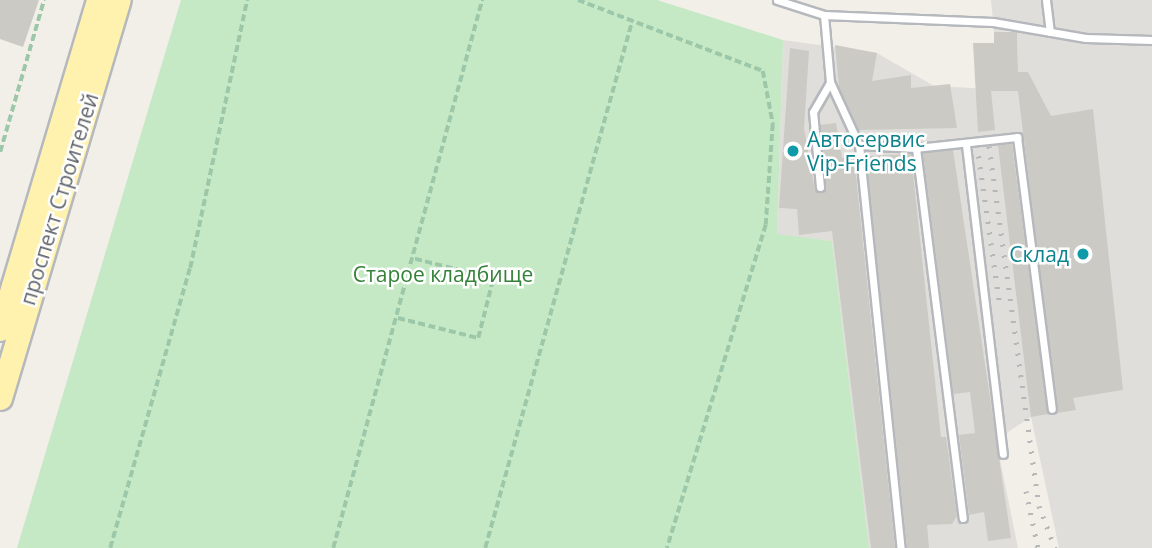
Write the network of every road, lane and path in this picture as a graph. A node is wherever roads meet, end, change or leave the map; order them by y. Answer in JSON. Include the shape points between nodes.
{"nodes":[{"id":1,"x":44,"y":0,"type":"edge"},
{"id":2,"x":98,"y":0,"type":"edge"},
{"id":3,"x":119,"y":0,"type":"edge"},
{"id":4,"x":247,"y":0,"type":"edge"},
{"id":5,"x":482,"y":0,"type":"edge"},
{"id":6,"x":578,"y":0,"type":"edge"},
{"id":7,"x":777,"y":0,"type":"edge"},
{"id":8,"x":1046,"y":0,"type":"edge"},
{"id":9,"x":824,"y":15,"type":"junction"},
{"id":10,"x":632,"y":21,"type":"junction"},
{"id":11,"x":1050,"y":32,"type":"junction"},
{"id":12,"x":1152,"y":40,"type":"edge"},
{"id":13,"x":830,"y":82,"type":"junction"},
{"id":14,"x":859,"y":145,"type":"junction"},
{"id":15,"x":966,"y":145,"type":"junction"},
{"id":16,"x":916,"y":148,"type":"junction"},
{"id":17,"x":0,"y":152,"type":"edge"},
{"id":18,"x":820,"y":187,"type":"dead end"},
{"id":19,"x":413,"y":259,"type":"junction"},
{"id":20,"x":398,"y":318,"type":"junction"},
{"id":21,"x":0,"y":329,"type":"edge"},
{"id":22,"x":0,"y":398,"type":"edge"},
{"id":23,"x":1052,"y":409,"type":"dead end"},
{"id":24,"x":1003,"y":454,"type":"dead end"},
{"id":25,"x":963,"y":518,"type":"dead end"},
{"id":26,"x":110,"y":548,"type":"edge"},
{"id":27,"x":333,"y":548,"type":"edge"},
{"id":28,"x":485,"y":548,"type":"edge"},
{"id":29,"x":667,"y":548,"type":"edge"},
{"id":30,"x":901,"y":548,"type":"edge"}],
"edges":[{"from":1,"to":17,"type":"path"},
{"from":2,"to":21,"type":"main road","name":"проспект Строителей"},
{"from":3,"to":22,"type":"main road","name":"проспект Строителей"},
{"from":4,"to":26,"type":"path","via":[[190,268]]},
{"from":5,"to":19,"type":"path"},
{"from":6,"to":10,"type":"path"},
{"from":7,"to":9,"type":"lane"},
{"from":8,"to":11,"type":"lane"},
{"from":9,"to":11,"type":"lane","via":[[993,22]]},
{"from":9,"to":13,"type":"lane"},
{"from":10,"to":28,"type":"path"},
{"from":10,"to":29,"type":"path","via":[[763,71],[773,124],[766,225]]},
{"from":11,"to":12,"type":"lane"},
{"from":13,"to":14,"type":"lane"},
{"from":13,"to":18,"type":"lane","via":[[813,112]]},
{"from":14,"to":16,"type":"lane"},
{"from":14,"to":30,"type":"lane"},
{"from":15,"to":16,"type":"lane"},
{"from":15,"to":23,"type":"lane","via":[[1017,137]]},
{"from":15,"to":24,"type":"lane"},
{"from":16,"to":25,"type":"lane"},
{"from":19,"to":20,"type":"path"},
{"from":19,"to":20,"type":"path","via":[[493,279],[478,338]]},
{"from":20,"to":27,"type":"path"}]}
